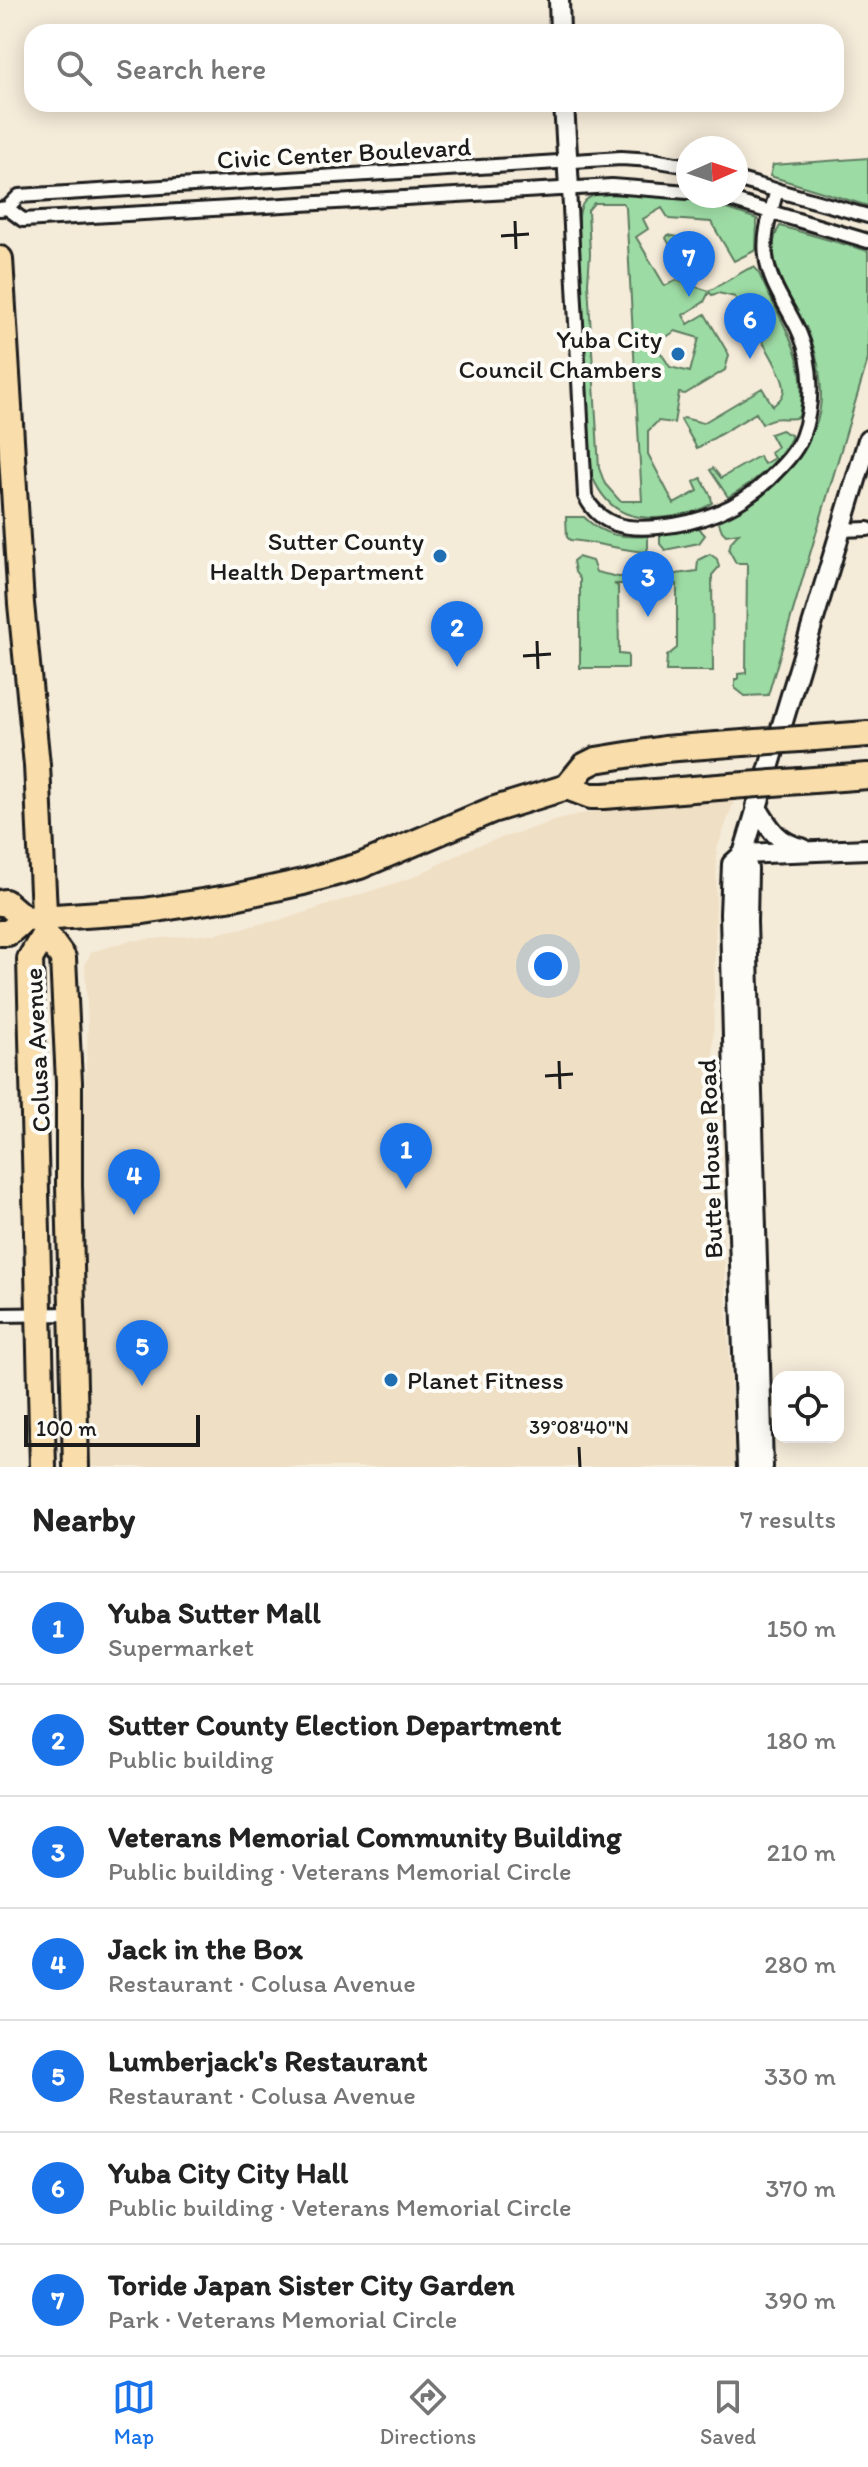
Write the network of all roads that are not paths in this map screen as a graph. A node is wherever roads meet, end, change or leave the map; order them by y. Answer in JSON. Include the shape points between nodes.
{"nodes":[{"id":1,"x":559,"y":0,"type":"edge"},
{"id":2,"x":560,"y":24,"type":"edge"},
{"id":3,"x":564,"y":112,"type":"edge"},
{"id":4,"x":567,"y":162,"type":"junction"},
{"id":5,"x":676,"y":164,"type":"edge"},
{"id":6,"x":387,"y":173,"type":"junction"},
{"id":7,"x":748,"y":182,"type":"edge"},
{"id":8,"x":569,"y":188,"type":"junction"},
{"id":9,"x":777,"y":190,"type":"junction"},
{"id":10,"x":676,"y":191,"type":"edge"},
{"id":11,"x":389,"y":198,"type":"junction"},
{"id":12,"x":748,"y":206,"type":"edge"},
{"id":13,"x":3,"y":209,"type":"edge"},
{"id":14,"x":771,"y":213,"type":"junction"},
{"id":15,"x":868,"y":216,"type":"edge"},
{"id":16,"x":868,"y":241,"type":"edge"},
{"id":17,"x":0,"y":259,"type":"edge"},
{"id":18,"x":868,"y":440,"type":"edge"},
{"id":19,"x":868,"y":529,"type":"edge"},
{"id":20,"x":840,"y":530,"type":"junction"},
{"id":21,"x":868,"y":734,"type":"edge"},
{"id":22,"x":868,"y":776,"type":"edge"},
{"id":23,"x":567,"y":787,"type":"junction"},
{"id":24,"x":756,"y":806,"type":"junction"},
{"id":25,"x":868,"y":849,"type":"edge"},
{"id":26,"x":816,"y":851,"type":"junction"},
{"id":27,"x":743,"y":854,"type":"junction"},
{"id":28,"x":0,"y":903,"type":"edge"},
{"id":29,"x":38,"y":923,"type":"junction"},
{"id":30,"x":0,"y":933,"type":"edge"},
{"id":31,"x":39,"y":1314,"type":"junction"},
{"id":32,"x":72,"y":1314,"type":"junction"},
{"id":33,"x":0,"y":1315,"type":"edge"},
{"id":34,"x":43,"y":1467,"type":"edge"},
{"id":35,"x":76,"y":1467,"type":"edge"},
{"id":36,"x":747,"y":1467,"type":"edge"},
{"id":37,"x":763,"y":1467,"type":"edge"}],
"edges":[{"from":1,"to":2,"type":"main road"},
{"from":3,"to":4,"type":"main road"},
{"from":4,"to":5,"type":"street","name":"Civic Center Boulevard","via":[[621,158]]},
{"from":4,"to":6,"type":"street","name":"Civic Center Boulevard"},
{"from":4,"to":8,"type":"main road"},
{"from":6,"to":11,"type":"street"},
{"from":6,"to":13,"type":"street","name":"Civic Center Boulevard","via":[[19,196]]},
{"from":7,"to":9,"type":"street"},
{"from":8,"to":10,"type":"street","name":"Civic Center Boulevard"},
{"from":8,"to":11,"type":"street","name":"Civic Center Boulevard"},
{"from":8,"to":14,"type":"street","via":[[585,496],[597,515],[631,526],[695,521],[726,509],[761,487],[801,438],[810,387],[807,360],[768,269],[765,240]]},
{"from":9,"to":14,"type":"street"},
{"from":9,"to":15,"type":"street"},
{"from":11,"to":13,"type":"street","name":"Civic Center Boulevard","via":[[23,220]]},
{"from":12,"to":14,"type":"street"},
{"from":14,"to":16,"type":"street"},
{"from":17,"to":29,"type":"highway","via":[[21,604],[38,780]]},
{"from":18,"to":20,"type":"main road","name":"Butte House Road"},
{"from":19,"to":20,"type":"street"},
{"from":20,"to":24,"type":"main road","name":"Butte House Road"},
{"from":21,"to":23,"type":"highway","bridge":true,"via":[[664,749],[596,760]]},
{"from":22,"to":23,"type":"highway","bridge":true,"via":[[604,796]]},
{"from":23,"to":29,"type":"highway","via":[[492,810],[360,866],[303,882],[144,911]]},
{"from":24,"to":26,"type":"main road","via":[[781,840]]},
{"from":24,"to":27,"type":"main road","name":"Butte House Road"},
{"from":25,"to":26,"type":"main road"},
{"from":26,"to":27,"type":"main road"},
{"from":27,"to":36,"type":"main road","name":"Butte House Road","via":[[732,864],[730,914]]},
{"from":27,"to":37,"type":"main road","name":"Butte House Road","via":[[748,869]]},
{"from":28,"to":29,"type":"highway"},
{"from":29,"to":30,"type":"highway"},
{"from":29,"to":31,"type":"highway","name":"Colusa Avenue","via":[[30,959]]},
{"from":29,"to":32,"type":"highway","name":"Colusa Avenue","via":[[63,958]]},
{"from":31,"to":32,"type":"street"},
{"from":31,"to":33,"type":"street"},
{"from":31,"to":34,"type":"highway","name":"Colusa Avenue"},
{"from":32,"to":35,"type":"highway","name":"Colusa Avenue"}]}
